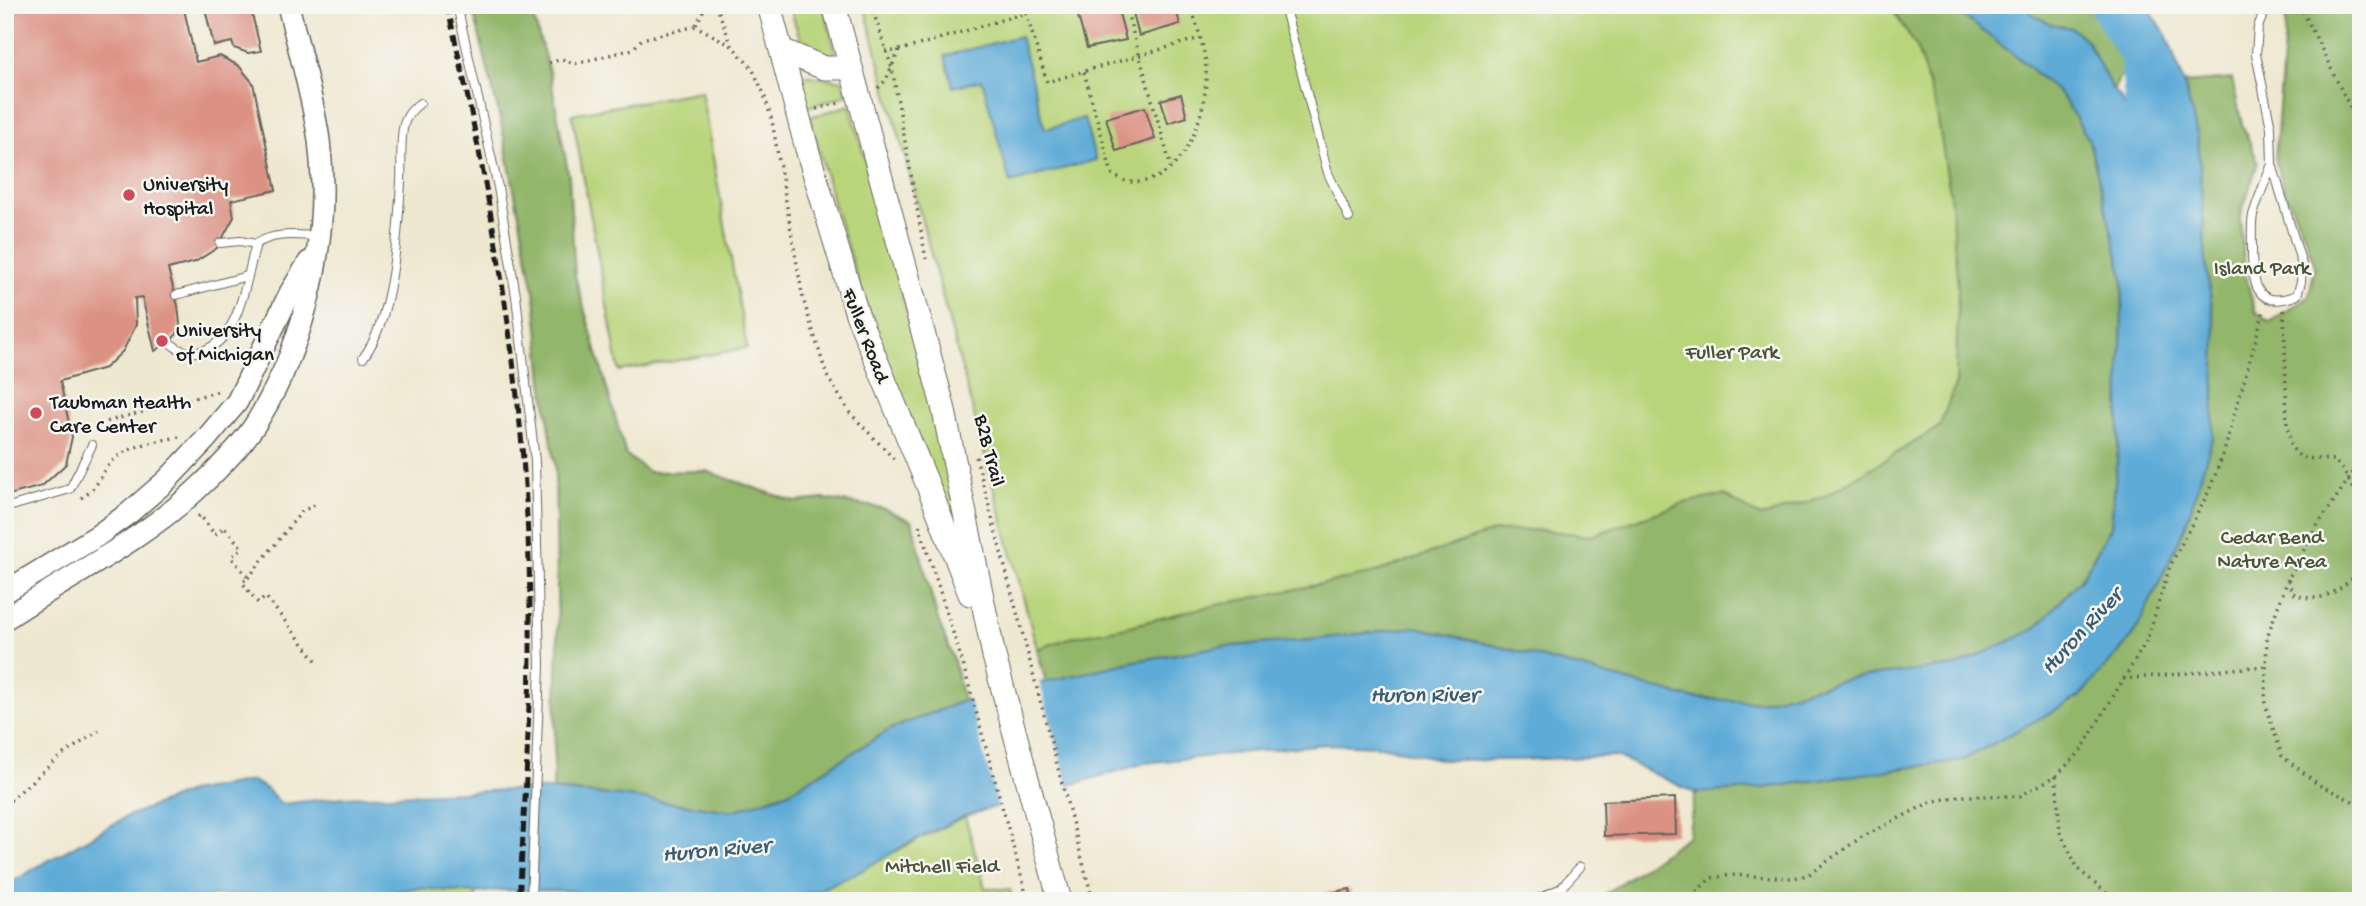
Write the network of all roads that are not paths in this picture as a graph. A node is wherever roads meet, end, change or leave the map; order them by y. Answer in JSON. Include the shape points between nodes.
{"nodes":[{"id":1,"x":288,"y":5,"type":"edge"},
{"id":2,"x":457,"y":5,"type":"edge"},
{"id":3,"x":769,"y":5,"type":"edge"},
{"id":4,"x":834,"y":5,"type":"edge"},
{"id":5,"x":1284,"y":5,"type":"edge"},
{"id":6,"x":2267,"y":5,"type":"edge"},
{"id":7,"x":782,"y":50,"type":"junction"},
{"id":8,"x":850,"y":68,"type":"junction"},
{"id":9,"x":420,"y":103,"type":"dead end"},
{"id":10,"x":2272,"y":164,"type":"junction"},
{"id":11,"x":1349,"y":218,"type":"dead end"},
{"id":12,"x":220,"y":243,"type":"dead end"},
{"id":13,"x":256,"y":244,"type":"junction"},
{"id":14,"x":318,"y":244,"type":"junction"},
{"id":15,"x":247,"y":276,"type":"junction"},
{"id":16,"x":176,"y":295,"type":"dead end"},
{"id":17,"x":169,"y":342,"type":"dead end"},
{"id":18,"x":363,"y":358,"type":"dead end"},
{"id":19,"x":92,"y":445,"type":"dead end"},
{"id":20,"x":5,"y":508,"type":"edge"},
{"id":21,"x":5,"y":592,"type":"edge"},
{"id":22,"x":5,"y":619,"type":"edge"},
{"id":23,"x":994,"y":656,"type":"junction"},
{"id":24,"x":1580,"y":867,"type":"dead end"},
{"id":25,"x":531,"y":901,"type":"edge"},
{"id":26,"x":1060,"y":901,"type":"edge"},
{"id":27,"x":1534,"y":901,"type":"edge"}],
"edges":[{"from":1,"to":14,"type":"street","via":[[319,140]]},
{"from":2,"to":25,"type":"lane","via":[[498,187],[534,461],[540,666]]},
{"from":3,"to":7,"type":"main road","name":"Fuller Road"},
{"from":4,"to":8,"type":"main road","name":"Fuller Road"},
{"from":5,"to":11,"type":"lane","via":[[1328,173]]},
{"from":6,"to":10,"type":"lane","via":[[2258,27],[2256,54],[2271,128]]},
{"from":7,"to":8,"type":"main road","via":[[824,68]]},
{"from":7,"to":23,"type":"main road","name":"Fuller Road","via":[[856,314]]},
{"from":8,"to":23,"type":"main road","name":"Fuller Road","via":[[864,95],[943,406]]},
{"from":9,"to":18,"type":"lane","via":[[410,110],[403,127],[390,284],[380,323]]},
{"from":10,"to":10,"type":"lane","via":[[2301,265],[2297,295],[2284,300],[2261,295],[2252,272],[2252,217]]},
{"from":12,"to":13,"type":"lane"},
{"from":13,"to":14,"type":"lane","via":[[279,235]]},
{"from":13,"to":15,"type":"lane"},
{"from":14,"to":21,"type":"street","via":[[237,402],[206,439],[129,513]]},
{"from":14,"to":22,"type":"street","via":[[305,312],[288,360],[257,422],[194,492],[169,512]]},
{"from":15,"to":16,"type":"lane"},
{"from":15,"to":17,"type":"lane","via":[[226,336],[198,352],[178,350]]},
{"from":19,"to":20,"type":"lane","via":[[70,489]]},
{"from":23,"to":26,"type":"main road","name":"Fuller Road"},
{"from":24,"to":27,"type":"lane","via":[[1561,888]]}]}
